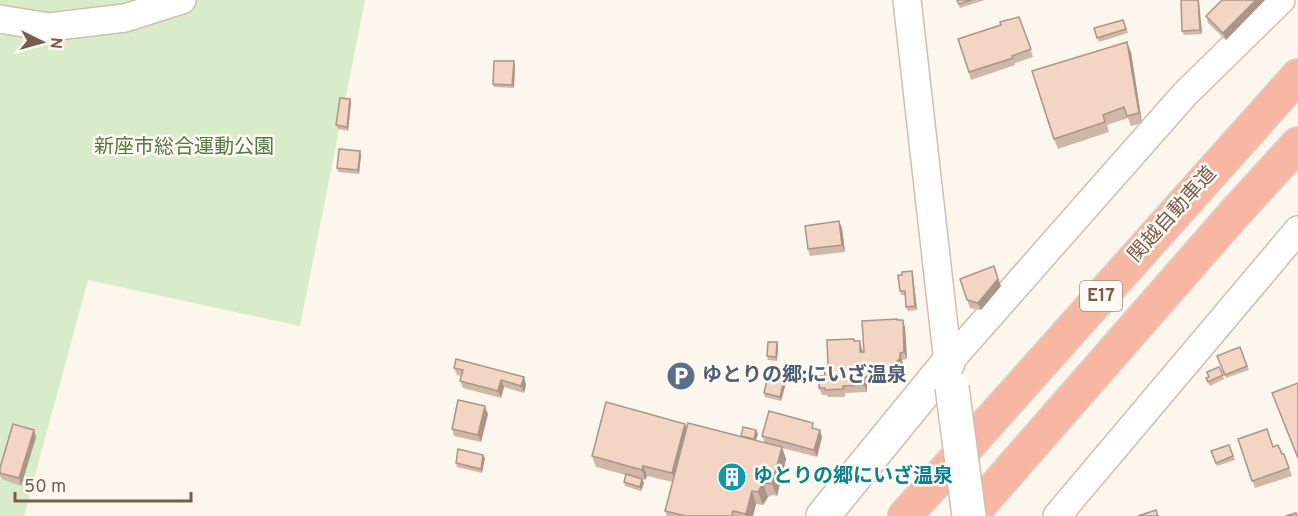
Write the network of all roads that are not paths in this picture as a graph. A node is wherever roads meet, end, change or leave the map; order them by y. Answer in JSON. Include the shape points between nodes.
{"nodes":[{"id":1,"x":182,"y":0,"type":"edge"},
{"id":2,"x":907,"y":0,"type":"edge"},
{"id":3,"x":1281,"y":0,"type":"edge"},
{"id":4,"x":0,"y":19,"type":"edge"},
{"id":5,"x":1298,"y":76,"type":"edge"},
{"id":6,"x":1298,"y":144,"type":"edge"},
{"id":7,"x":1298,"y":230,"type":"edge"},
{"id":8,"x":950,"y":375,"type":"junction"},
{"id":9,"x":823,"y":516,"type":"edge"},
{"id":10,"x":905,"y":516,"type":"edge"},
{"id":11,"x":969,"y":516,"type":"edge"},
{"id":12,"x":1057,"y":516,"type":"edge"}],
"edges":[{"from":1,"to":4,"type":"street","via":[[125,18],[49,27]]},
{"from":2,"to":8,"type":"street"},
{"from":3,"to":8,"type":"street","via":[[1185,94]]},
{"from":5,"to":10,"type":"highway","name":"関越自動車道","number":"E17"},
{"from":6,"to":11,"type":"highway","number":"E17"},
{"from":7,"to":12,"type":"street"},
{"from":8,"to":9,"type":"street"},
{"from":8,"to":11,"type":"street","bridge":true}]}
